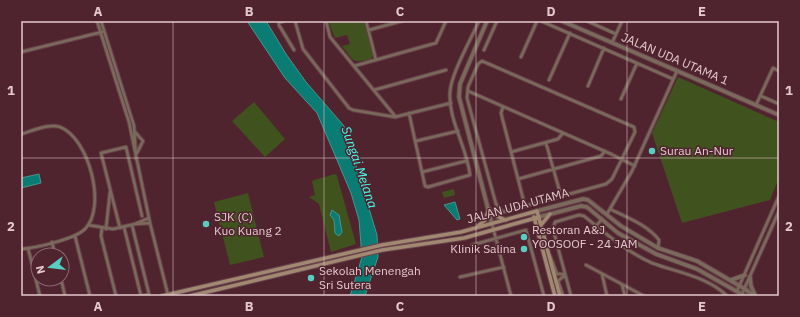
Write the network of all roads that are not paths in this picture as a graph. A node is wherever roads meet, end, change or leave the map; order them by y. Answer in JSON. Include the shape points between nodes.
{"nodes":[{"id":1,"x":97,"y":21,"type":"edge"},
{"id":2,"x":101,"y":21,"type":"edge"},
{"id":3,"x":284,"y":21,"type":"edge"},
{"id":4,"x":295,"y":21,"type":"edge"},
{"id":5,"x":326,"y":21,"type":"edge"},
{"id":6,"x":366,"y":21,"type":"edge"},
{"id":7,"x":402,"y":21,"type":"edge"},
{"id":8,"x":446,"y":21,"type":"edge"},
{"id":9,"x":479,"y":21,"type":"edge"},
{"id":10,"x":487,"y":21,"type":"edge"},
{"id":11,"x":497,"y":21,"type":"edge"},
{"id":12,"x":537,"y":21,"type":"edge"},
{"id":13,"x":541,"y":21,"type":"edge"},
{"id":14,"x":562,"y":21,"type":"edge"},
{"id":15,"x":587,"y":21,"type":"edge"},
{"id":16,"x":622,"y":21,"type":"edge"},
{"id":17,"x":368,"y":30,"type":"junction"},
{"id":18,"x":102,"y":31,"type":"junction"},
{"id":19,"x":570,"y":33,"type":"junction"},
{"id":20,"x":616,"y":34,"type":"junction"},
{"id":21,"x":612,"y":43,"type":"junction"},
{"id":22,"x":604,"y":48,"type":"junction"},
{"id":23,"x":294,"y":50,"type":"dead end"},
{"id":24,"x":484,"y":50,"type":"dead end"},
{"id":25,"x":21,"y":52,"type":"edge"},
{"id":26,"x":521,"y":57,"type":"dead end"},
{"id":27,"x":376,"y":60,"type":"junction"},
{"id":28,"x":637,"y":63,"type":"junction"},
{"id":29,"x":354,"y":66,"type":"junction"},
{"id":30,"x":116,"y":68,"type":"junction"},
{"id":31,"x":112,"y":69,"type":"junction"},
{"id":32,"x":446,"y":70,"type":"dead end"},
{"id":33,"x":779,"y":70,"type":"edge"},
{"id":34,"x":677,"y":71,"type":"junction"},
{"id":35,"x":673,"y":79,"type":"junction"},
{"id":36,"x":550,"y":80,"type":"dead end"},
{"id":37,"x":588,"y":86,"type":"dead end"},
{"id":38,"x":374,"y":90,"type":"junction"},
{"id":39,"x":468,"y":91,"type":"junction"},
{"id":40,"x":761,"y":96,"type":"junction"},
{"id":41,"x":622,"y":99,"type":"dead end"},
{"id":42,"x":451,"y":102,"type":"junction"},
{"id":43,"x":779,"y":104,"type":"edge"},
{"id":44,"x":756,"y":105,"type":"junction"},
{"id":45,"x":503,"y":107,"type":"junction"},
{"id":46,"x":409,"y":113,"type":"junction"},
{"id":47,"x":779,"y":115,"type":"edge"},
{"id":48,"x":395,"y":116,"type":"junction"},
{"id":49,"x":135,"y":131,"type":"junction"},
{"id":50,"x":458,"y":131,"type":"junction"},
{"id":51,"x":564,"y":133,"type":"junction"},
{"id":52,"x":21,"y":134,"type":"edge"},
{"id":53,"x":136,"y":142,"type":"junction"},
{"id":54,"x":416,"y":142,"type":"junction"},
{"id":55,"x":546,"y":143,"type":"junction"},
{"id":56,"x":132,"y":144,"type":"junction"},
{"id":57,"x":605,"y":151,"type":"junction"},
{"id":58,"x":511,"y":152,"type":"junction"},
{"id":59,"x":137,"y":154,"type":"junction"},
{"id":60,"x":622,"y":159,"type":"junction"},
{"id":61,"x":466,"y":161,"type":"junction"},
{"id":62,"x":136,"y":162,"type":"junction"},
{"id":63,"x":634,"y":166,"type":"junction"},
{"id":64,"x":554,"y":169,"type":"junction"},
{"id":65,"x":422,"y":172,"type":"junction"},
{"id":66,"x":518,"y":179,"type":"junction"},
{"id":67,"x":110,"y":189,"type":"junction"},
{"id":68,"x":561,"y":196,"type":"junction"},
{"id":69,"x":779,"y":196,"type":"edge"},
{"id":70,"x":525,"y":206,"type":"junction"},
{"id":71,"x":610,"y":209,"type":"junction"},
{"id":72,"x":488,"y":210,"type":"junction"},
{"id":73,"x":537,"y":211,"type":"junction"},
{"id":74,"x":779,"y":211,"type":"edge"},
{"id":75,"x":532,"y":212,"type":"junction"},
{"id":76,"x":550,"y":214,"type":"junction"},
{"id":77,"x":607,"y":214,"type":"junction"},
{"id":78,"x":142,"y":216,"type":"dead end"},
{"id":79,"x":539,"y":217,"type":"junction"},
{"id":80,"x":149,"y":218,"type":"junction"},
{"id":81,"x":534,"y":218,"type":"junction"},
{"id":82,"x":602,"y":219,"type":"junction"},
{"id":83,"x":506,"y":220,"type":"junction"},
{"id":84,"x":524,"y":221,"type":"junction"},
{"id":85,"x":150,"y":223,"type":"junction"},
{"id":86,"x":136,"y":224,"type":"junction"},
{"id":87,"x":492,"y":224,"type":"junction"},
{"id":88,"x":88,"y":225,"type":"junction"},
{"id":89,"x":132,"y":225,"type":"junction"},
{"id":90,"x":541,"y":225,"type":"junction"},
{"id":91,"x":536,"y":226,"type":"junction"},
{"id":92,"x":596,"y":226,"type":"junction"},
{"id":93,"x":124,"y":227,"type":"junction"},
{"id":94,"x":102,"y":228,"type":"junction"},
{"id":95,"x":120,"y":228,"type":"junction"},
{"id":96,"x":476,"y":228,"type":"junction"},
{"id":97,"x":106,"y":229,"type":"junction"},
{"id":98,"x":494,"y":229,"type":"junction"},
{"id":99,"x":75,"y":236,"type":"junction"},
{"id":100,"x":496,"y":238,"type":"junction"},
{"id":101,"x":52,"y":242,"type":"junction"},
{"id":102,"x":472,"y":245,"type":"dead end"},
{"id":103,"x":53,"y":247,"type":"edge"},
{"id":104,"x":28,"y":248,"type":"junction"},
{"id":105,"x":658,"y":248,"type":"junction"},
{"id":106,"x":21,"y":250,"type":"edge"},
{"id":107,"x":549,"y":254,"type":"junction"},
{"id":108,"x":586,"y":265,"type":"dead end"},
{"id":109,"x":504,"y":266,"type":"junction"},
{"id":110,"x":565,"y":274,"type":"junction"},
{"id":111,"x":602,"y":274,"type":"junction"},
{"id":112,"x":745,"y":276,"type":"junction"},
{"id":113,"x":460,"y":277,"type":"dead end"},
{"id":114,"x":750,"y":277,"type":"junction"},
{"id":115,"x":713,"y":278,"type":"junction"},
{"id":116,"x":731,"y":280,"type":"junction"},
{"id":117,"x":709,"y":284,"type":"junction"},
{"id":118,"x":622,"y":285,"type":"junction"},
{"id":119,"x":740,"y":286,"type":"junction"},
{"id":120,"x":745,"y":289,"type":"junction"},
{"id":121,"x":738,"y":291,"type":"junction"},
{"id":122,"x":168,"y":295,"type":"edge"},
{"id":123,"x":744,"y":295,"type":"edge"},
{"id":124,"x":40,"y":296,"type":"edge"},
{"id":125,"x":90,"y":296,"type":"edge"},
{"id":126,"x":116,"y":296,"type":"edge"},
{"id":127,"x":162,"y":296,"type":"edge"},
{"id":128,"x":190,"y":296,"type":"edge"},
{"id":129,"x":512,"y":296,"type":"edge"},
{"id":130,"x":544,"y":296,"type":"edge"},
{"id":131,"x":555,"y":296,"type":"edge"},
{"id":132,"x":561,"y":296,"type":"edge"},
{"id":133,"x":571,"y":296,"type":"edge"},
{"id":134,"x":607,"y":296,"type":"edge"},
{"id":135,"x":625,"y":296,"type":"edge"},
{"id":136,"x":644,"y":296,"type":"edge"},
{"id":137,"x":727,"y":296,"type":"edge"},
{"id":138,"x":755,"y":296,"type":"edge"}],
"edges":[{"from":1,"to":18,"type":"street"},
{"from":2,"to":18,"type":"street"},
{"from":3,"to":23,"type":"street","via":[[279,25]]},
{"from":4,"to":48,"type":"street","via":[[303,49],[349,108]]},
{"from":5,"to":29,"type":"street","via":[[330,37]]},
{"from":6,"to":17,"type":"street"},
{"from":7,"to":17,"type":"street"},
{"from":8,"to":27,"type":"street","via":[[436,43]]},
{"from":9,"to":42,"type":"street","via":[[451,87]]},
{"from":10,"to":72,"type":"street","via":[[460,84],[458,97]]},
{"from":11,"to":24,"type":"street"},
{"from":12,"to":26,"type":"street"},
{"from":13,"to":19,"type":"street"},
{"from":14,"to":21,"type":"street","name":"JALAN UDA UTAMA 1"},
{"from":15,"to":20,"type":"street"},
{"from":16,"to":20,"type":"street"},
{"from":17,"to":27,"type":"street"},
{"from":18,"to":25,"type":"street"},
{"from":18,"to":30,"type":"street"},
{"from":18,"to":31,"type":"street"},
{"from":19,"to":22,"type":"street"},
{"from":19,"to":36,"type":"street"},
{"from":20,"to":21,"type":"street"},
{"from":21,"to":34,"type":"street","name":"JALAN UDA UTAMA 1"},
{"from":22,"to":28,"type":"street"},
{"from":22,"to":37,"type":"street"},
{"from":27,"to":29,"type":"street"},
{"from":28,"to":35,"type":"street"},
{"from":28,"to":41,"type":"street"},
{"from":29,"to":38,"type":"street"},
{"from":30,"to":31,"type":"street"},
{"from":30,"to":49,"type":"street"},
{"from":31,"to":56,"type":"street"},
{"from":32,"to":38,"type":"street"},
{"from":33,"to":40,"type":"street","via":[[773,68]]},
{"from":34,"to":35,"type":"street"},
{"from":34,"to":44,"type":"street","name":"JALAN UDA UTAMA 1"},
{"from":35,"to":63,"type":"street"},
{"from":38,"to":48,"type":"street"},
{"from":39,"to":45,"type":"street"},
{"from":39,"to":60,"type":"street","via":[[478,64],[484,61],[629,124],[634,127],[635,132]]},
{"from":39,"to":70,"type":"street","via":[[498,208],[503,212]]},
{"from":40,"to":43,"type":"street"},
{"from":40,"to":44,"type":"street"},
{"from":42,"to":46,"type":"street"},
{"from":42,"to":50,"type":"street"},
{"from":44,"to":47,"type":"street","name":"JALAN UDA UTAMA 1"},
{"from":45,"to":51,"type":"street"},
{"from":45,"to":58,"type":"street","via":[[501,113]]},
{"from":46,"to":48,"type":"street"},
{"from":46,"to":54,"type":"street"},
{"from":49,"to":53,"type":"street"},
{"from":49,"to":59,"type":"street","via":[[142,141]]},
{"from":50,"to":54,"type":"street"},
{"from":50,"to":61,"type":"street"},
{"from":51,"to":55,"type":"street","via":[[561,138]]},
{"from":51,"to":57,"type":"street"},
{"from":52,"to":88,"type":"street","via":[[58,126],[77,141],[85,154],[93,179],[95,199]]},
{"from":53,"to":56,"type":"street"},
{"from":53,"to":59,"type":"street"},
{"from":54,"to":65,"type":"street"},
{"from":55,"to":58,"type":"street"},
{"from":55,"to":64,"type":"street"},
{"from":56,"to":62,"type":"street"},
{"from":57,"to":60,"type":"street"},
{"from":57,"to":64,"type":"street","via":[[601,156]]},
{"from":58,"to":66,"type":"street"},
{"from":59,"to":62,"type":"street"},
{"from":60,"to":63,"type":"street"},
{"from":60,"to":68,"type":"street","via":[[608,183]]},
{"from":61,"to":65,"type":"street"},
{"from":61,"to":65,"type":"street","via":[[470,175],[428,187],[424,183]]},
{"from":62,"to":80,"type":"street"},
{"from":63,"to":71,"type":"street"},
{"from":64,"to":66,"type":"street"},
{"from":64,"to":68,"type":"street"},
{"from":66,"to":70,"type":"street"},
{"from":67,"to":78,"type":"street","via":[[101,153],[126,147]]},
{"from":67,"to":95,"type":"street"},
{"from":67,"to":97,"type":"street"},
{"from":68,"to":70,"type":"street"},
{"from":69,"to":112,"type":"street"},
{"from":71,"to":77,"type":"street"},
{"from":71,"to":105,"type":"street","via":[[656,236],[659,240]]},
{"from":72,"to":83,"type":"main road"},
{"from":72,"to":87,"type":"street"},
{"from":72,"to":96,"type":"main road","via":[[485,220]]},
{"from":73,"to":75,"type":"main road","name":"JALAN UDA UTAMA"},
{"from":73,"to":77,"type":"street","name":"JALAN UDA UTAMA","via":[[583,199],[592,202]]},
{"from":73,"to":79,"type":"main road"},
{"from":74,"to":114,"type":"street"},
{"from":75,"to":81,"type":"main road"},
{"from":75,"to":83,"type":"main road","name":"JALAN UDA UTAMA"},
{"from":76,"to":79,"type":"street","name":"JALAN UDA UTAMA"},
{"from":76,"to":82,"type":"street","name":"JALAN UDA UTAMA","via":[[584,206]]},
{"from":76,"to":90,"type":"main road"},
{"from":77,"to":105,"type":"street","name":"JALAN UDA UTAMA","via":[[621,226]]},
{"from":79,"to":81,"type":"main road","name":"JALAN UDA UTAMA"},
{"from":79,"to":90,"type":"main road"},
{"from":80,"to":85,"type":"street"},
{"from":80,"to":86,"type":"street"},
{"from":81,"to":84,"type":"main road","name":"JALAN UDA UTAMA"},
{"from":81,"to":91,"type":"main road"},
{"from":82,"to":92,"type":"street"},
{"from":82,"to":115,"type":"street","name":"JALAN UDA UTAMA","via":[[618,233],[656,254],[686,264]]},
{"from":83,"to":87,"type":"main road","name":"JALAN UDA UTAMA"},
{"from":84,"to":91,"type":"main road"},
{"from":84,"to":98,"type":"main road","name":"JALAN UDA UTAMA"},
{"from":85,"to":86,"type":"street"},
{"from":85,"to":122,"type":"street"},
{"from":86,"to":89,"type":"street"},
{"from":87,"to":96,"type":"main road","name":"JALAN UDA UTAMA"},
{"from":87,"to":98,"type":"street"},
{"from":88,"to":94,"type":"street"},
{"from":88,"to":99,"type":"street"},
{"from":89,"to":93,"type":"street"},
{"from":89,"to":93,"type":"street","via":[[149,294],[141,296]]},
{"from":90,"to":107,"type":"main road"},
{"from":91,"to":131,"type":"main road"},
{"from":92,"to":110,"type":"street","via":[[579,215],[556,222],[553,229]]},
{"from":92,"to":117,"type":"street","via":[[652,262]]},
{"from":93,"to":95,"type":"street"},
{"from":94,"to":97,"type":"street"},
{"from":94,"to":126,"type":"street","via":[[101,236]]},
{"from":95,"to":97,"type":"street"},
{"from":96,"to":122,"type":"main road","name":"JALAN UDA UTAMA","via":[[382,245]]},
{"from":98,"to":100,"type":"street"},
{"from":98,"to":128,"type":"main road","name":"JALAN UDA UTAMA","via":[[464,238],[382,250]]},
{"from":99,"to":101,"type":"street"},
{"from":99,"to":125,"type":"street"},
{"from":100,"to":102,"type":"street"},
{"from":100,"to":109,"type":"street"},
{"from":100,"to":130,"type":"street","via":[[526,230]]},
{"from":101,"to":103,"type":"street"},
{"from":101,"to":104,"type":"street"},
{"from":104,"to":106,"type":"street"},
{"from":104,"to":124,"type":"street"},
{"from":105,"to":116,"type":"street","name":"JALAN UDA UTAMA","via":[[697,261]]},
{"from":107,"to":110,"type":"street","via":[[557,274]]},
{"from":107,"to":132,"type":"main road"},
{"from":108,"to":111,"type":"street"},
{"from":109,"to":113,"type":"street"},
{"from":109,"to":129,"type":"street"},
{"from":110,"to":132,"type":"street","via":[[558,281]]},
{"from":110,"to":133,"type":"street"},
{"from":111,"to":118,"type":"street"},
{"from":111,"to":134,"type":"street"},
{"from":112,"to":116,"type":"street"},
{"from":112,"to":119,"type":"street"},
{"from":114,"to":120,"type":"street"},
{"from":114,"to":138,"type":"street"},
{"from":115,"to":117,"type":"street"},
{"from":115,"to":121,"type":"street","name":"JALAN UDA UTAMA"},
{"from":116,"to":119,"type":"street","name":"JALAN UDA UTAMA"},
{"from":117,"to":137,"type":"street"},
{"from":118,"to":135,"type":"street"},
{"from":118,"to":136,"type":"street"},
{"from":119,"to":120,"type":"street","name":"JALAN UDA UTAMA"},
{"from":119,"to":121,"type":"street"},
{"from":120,"to":123,"type":"street"},
{"from":120,"to":138,"type":"street","name":"JALAN UDA UTAMA"},
{"from":121,"to":123,"type":"street","name":"JALAN UDA UTAMA"},
{"from":122,"to":127,"type":"main road","name":"JALAN UDA UTAMA"}]}
